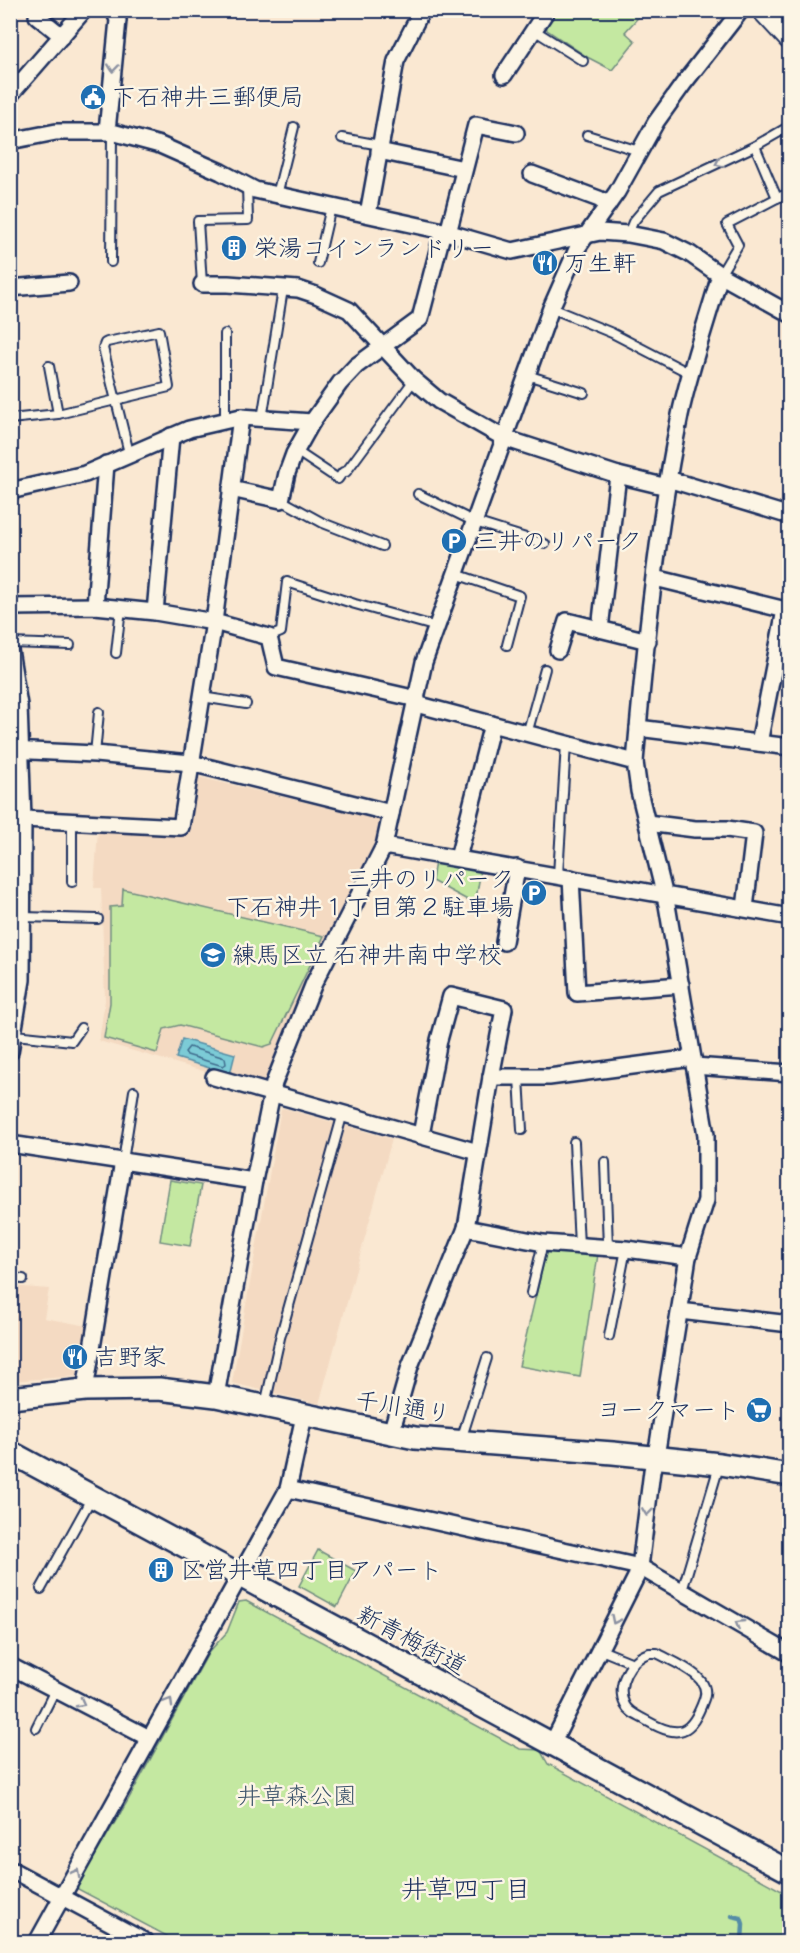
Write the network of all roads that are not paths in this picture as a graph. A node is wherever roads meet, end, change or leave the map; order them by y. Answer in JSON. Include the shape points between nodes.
{"nodes":[{"id":1,"x":84,"y":10,"type":"edge"},
{"id":2,"x":114,"y":10,"type":"edge"},
{"id":3,"x":422,"y":10,"type":"edge"},
{"id":4,"x":547,"y":10,"type":"edge"},
{"id":5,"x":741,"y":10,"type":"edge"},
{"id":6,"x":765,"y":10,"type":"edge"},
{"id":7,"x":37,"y":16,"type":"dead end"},
{"id":8,"x":534,"y":30,"type":"junction"},
{"id":9,"x":788,"y":34,"type":"edge"},
{"id":10,"x":62,"y":36,"type":"junction"},
{"id":11,"x":583,"y":62,"type":"dead end"},
{"id":12,"x":504,"y":75,"type":"dead end"},
{"id":13,"x":10,"y":95,"type":"edge"},
{"id":14,"x":789,"y":126,"type":"edge"},
{"id":15,"x":294,"y":127,"type":"dead end"},
{"id":16,"x":110,"y":132,"type":"junction"},
{"id":17,"x":516,"y":133,"type":"dead end"},
{"id":18,"x":587,"y":135,"type":"dead end"},
{"id":19,"x":342,"y":138,"type":"dead end"},
{"id":20,"x":10,"y":141,"type":"edge"},
{"id":21,"x":755,"y":146,"type":"junction"},
{"id":22,"x":380,"y":148,"type":"junction"},
{"id":23,"x":639,"y":151,"type":"junction"},
{"id":24,"x":464,"y":169,"type":"junction"},
{"id":25,"x":532,"y":174,"type":"dead end"},
{"id":26,"x":247,"y":186,"type":"junction"},
{"id":27,"x":789,"y":193,"type":"edge"},
{"id":28,"x":277,"y":195,"type":"junction"},
{"id":29,"x":777,"y":198,"type":"junction"},
{"id":30,"x":608,"y":205,"type":"junction"},
{"id":31,"x":331,"y":207,"type":"junction"},
{"id":32,"x":368,"y":214,"type":"junction"},
{"id":33,"x":445,"y":232,"type":"junction"},
{"id":34,"x":588,"y":234,"type":"junction"},
{"id":35,"x":628,"y":234,"type":"junction"},
{"id":36,"x":111,"y":262,"type":"dead end"},
{"id":37,"x":318,"y":263,"type":"dead end"},
{"id":38,"x":720,"y":275,"type":"junction"},
{"id":39,"x":69,"y":283,"type":"dead end"},
{"id":40,"x":202,"y":284,"type":"joint"},
{"id":41,"x":10,"y":288,"type":"edge"},
{"id":42,"x":283,"y":289,"type":"junction"},
{"id":43,"x":551,"y":308,"type":"junction"},
{"id":44,"x":789,"y":314,"type":"edge"},
{"id":45,"x":225,"y":334,"type":"dead end"},
{"id":46,"x":384,"y":347,"type":"junction"},
{"id":47,"x":50,"y":366,"type":"dead end"},
{"id":48,"x":691,"y":374,"type":"junction"},
{"id":49,"x":527,"y":375,"type":"junction"},
{"id":50,"x":414,"y":380,"type":"junction"},
{"id":51,"x":584,"y":393,"type":"dead end"},
{"id":52,"x":116,"y":399,"type":"junction"},
{"id":53,"x":58,"y":414,"type":"junction"},
{"id":54,"x":241,"y":417,"type":"junction"},
{"id":55,"x":10,"y":419,"type":"edge"},
{"id":56,"x":262,"y":419,"type":"junction"},
{"id":57,"x":225,"y":421,"type":"junction"},
{"id":58,"x":312,"y":422,"type":"junction"},
{"id":59,"x":171,"y":436,"type":"junction"},
{"id":60,"x":504,"y":438,"type":"junction"},
{"id":61,"x":296,"y":451,"type":"junction"},
{"id":62,"x":129,"y":453,"type":"junction"},
{"id":63,"x":106,"y":464,"type":"junction"},
{"id":64,"x":618,"y":475,"type":"junction"},
{"id":65,"x":667,"y":483,"type":"junction"},
{"id":66,"x":231,"y":489,"type":"junction"},
{"id":67,"x":10,"y":491,"type":"edge"},
{"id":68,"x":418,"y":494,"type":"dead end"},
{"id":69,"x":281,"y":500,"type":"junction"},
{"id":70,"x":789,"y":516,"type":"edge"},
{"id":71,"x":475,"y":522,"type":"junction"},
{"id":72,"x":545,"y":544,"type":"dead end"},
{"id":73,"x":382,"y":546,"type":"dead end"},
{"id":74,"x":456,"y":574,"type":"junction"},
{"id":75,"x":655,"y":578,"type":"junction"},
{"id":76,"x":95,"y":606,"type":"junction"},
{"id":77,"x":10,"y":607,"type":"edge"},
{"id":78,"x":121,"y":608,"type":"junction"},
{"id":79,"x":787,"y":610,"type":"edge"},
{"id":80,"x":155,"y":612,"type":"junction"},
{"id":81,"x":214,"y":622,"type":"junction"},
{"id":82,"x":437,"y":627,"type":"junction"},
{"id":83,"x":600,"y":629,"type":"junction"},
{"id":84,"x":269,"y":637,"type":"junction"},
{"id":85,"x":648,"y":641,"type":"junction"},
{"id":86,"x":10,"y":643,"type":"edge"},
{"id":87,"x":70,"y":645,"type":"dead end"},
{"id":88,"x":507,"y":645,"type":"dead end"},
{"id":89,"x":10,"y":650,"type":"edge"},
{"id":90,"x":558,"y":650,"type":"dead end"},
{"id":91,"x":116,"y":653,"type":"dead end"},
{"id":92,"x":545,"y":669,"type":"dead end"},
{"id":93,"x":202,"y":697,"type":"junction"},
{"id":94,"x":416,"y":701,"type":"junction"},
{"id":95,"x":246,"y":704,"type":"dead end"},
{"id":96,"x":99,"y":712,"type":"dead end"},
{"id":97,"x":492,"y":724,"type":"junction"},
{"id":98,"x":638,"y":728,"type":"junction"},
{"id":99,"x":527,"y":734,"type":"junction"},
{"id":100,"x":759,"y":743,"type":"junction"},
{"id":101,"x":566,"y":744,"type":"junction"},
{"id":102,"x":789,"y":747,"type":"edge"},
{"id":103,"x":16,"y":750,"type":"edge"},
{"id":104,"x":95,"y":754,"type":"junction"},
{"id":105,"x":635,"y":762,"type":"junction"},
{"id":106,"x":191,"y":763,"type":"junction"},
{"id":107,"x":391,"y":813,"type":"junction"},
{"id":108,"x":23,"y":819,"type":"junction"},
{"id":109,"x":72,"y":821,"type":"junction"},
{"id":110,"x":647,"y":823,"type":"junction"},
{"id":111,"x":384,"y":846,"type":"junction"},
{"id":112,"x":458,"y":858,"type":"junction"},
{"id":113,"x":517,"y":868,"type":"junction"},
{"id":114,"x":16,"y":869,"type":"edge"},
{"id":115,"x":565,"y":877,"type":"junction"},
{"id":116,"x":72,"y":882,"type":"dead end"},
{"id":117,"x":665,"y":894,"type":"junction"},
{"id":118,"x":745,"y":908,"type":"junction"},
{"id":119,"x":23,"y":917,"type":"junction"},
{"id":120,"x":789,"y":917,"type":"edge"},
{"id":121,"x":98,"y":920,"type":"dead end"},
{"id":122,"x":504,"y":942,"type":"dead end"},
{"id":123,"x":681,"y":985,"type":"junction"},
{"id":124,"x":81,"y":1028,"type":"dead end"},
{"id":125,"x":15,"y":1035,"type":"junction"},
{"id":126,"x":10,"y":1052,"type":"edge"},
{"id":127,"x":693,"y":1062,"type":"junction"},
{"id":128,"x":789,"y":1073,"type":"edge"},
{"id":129,"x":214,"y":1077,"type":"dead end"},
{"id":130,"x":491,"y":1077,"type":"junction"},
{"id":131,"x":519,"y":1077,"type":"junction"},
{"id":132,"x":134,"y":1091,"type":"dead end"},
{"id":133,"x":271,"y":1092,"type":"junction"},
{"id":134,"x":343,"y":1113,"type":"junction"},
{"id":135,"x":522,"y":1130,"type":"dead end"},
{"id":136,"x":421,"y":1135,"type":"junction"},
{"id":137,"x":574,"y":1142,"type":"dead end"},
{"id":138,"x":10,"y":1144,"type":"edge"},
{"id":139,"x":478,"y":1152,"type":"junction"},
{"id":140,"x":123,"y":1161,"type":"junction"},
{"id":141,"x":605,"y":1162,"type":"dead end"},
{"id":142,"x":254,"y":1181,"type":"junction"},
{"id":143,"x":466,"y":1228,"type":"junction"},
{"id":144,"x":543,"y":1243,"type":"junction"},
{"id":145,"x":579,"y":1246,"type":"junction"},
{"id":146,"x":608,"y":1248,"type":"junction"},
{"id":147,"x":626,"y":1249,"type":"junction"},
{"id":148,"x":688,"y":1257,"type":"junction"},
{"id":149,"x":10,"y":1278,"type":"edge"},
{"id":150,"x":23,"y":1279,"type":"dead end"},
{"id":151,"x":531,"y":1293,"type":"dead end"},
{"id":152,"x":680,"y":1311,"type":"junction"},
{"id":153,"x":789,"y":1324,"type":"edge"},
{"id":154,"x":609,"y":1336,"type":"dead end"},
{"id":155,"x":487,"y":1358,"type":"dead end"},
{"id":156,"x":85,"y":1390,"type":"junction"},
{"id":157,"x":216,"y":1396,"type":"junction"},
{"id":158,"x":10,"y":1398,"type":"edge"},
{"id":159,"x":265,"y":1407,"type":"junction"},
{"id":160,"x":303,"y":1416,"type":"junction"},
{"id":161,"x":391,"y":1433,"type":"junction"},
{"id":162,"x":460,"y":1442,"type":"junction"},
{"id":163,"x":10,"y":1452,"type":"edge"},
{"id":164,"x":654,"y":1457,"type":"junction"},
{"id":165,"x":720,"y":1464,"type":"junction"},
{"id":166,"x":789,"y":1474,"type":"edge"},
{"id":167,"x":288,"y":1489,"type":"junction"},
{"id":168,"x":93,"y":1496,"type":"junction"},
{"id":169,"x":640,"y":1567,"type":"junction"},
{"id":170,"x":241,"y":1576,"type":"junction"},
{"id":171,"x":41,"y":1589,"type":"dead end"},
{"id":172,"x":682,"y":1591,"type":"junction"},
{"id":173,"x":601,"y":1650,"type":"junction"},
{"id":174,"x":789,"y":1654,"type":"edge"},
{"id":175,"x":633,"y":1663,"type":"junction"},
{"id":176,"x":10,"y":1666,"type":"edge"},
{"id":177,"x":55,"y":1690,"type":"junction"},
{"id":178,"x":36,"y":1728,"type":"dead end"},
{"id":179,"x":149,"y":1738,"type":"junction"},
{"id":180,"x":552,"y":1744,"type":"junction"},
{"id":181,"x":10,"y":1869,"type":"edge"},
{"id":182,"x":789,"y":1872,"type":"edge"},
{"id":183,"x":63,"y":1897,"type":"junction"},
{"id":184,"x":119,"y":1936,"type":"edge"},
{"id":185,"x":37,"y":1942,"type":"edge"},
{"id":186,"x":146,"y":1942,"type":"edge"}],
"edges":[{"from":1,"to":10,"type":"street"},
{"from":2,"to":16,"type":"street","one_way":true,"via":[[118,20]]},
{"from":3,"to":22,"type":"street","via":[[396,61]]},
{"from":4,"to":8,"type":"street"},
{"from":5,"to":23,"type":"street","via":[[684,83]]},
{"from":6,"to":9,"type":"main road"},
{"from":7,"to":10,"type":"street"},
{"from":8,"to":11,"type":"lane"},
{"from":8,"to":12,"type":"street"},
{"from":10,"to":13,"type":"street"},
{"from":14,"to":21,"type":"lane"},
{"from":15,"to":28,"type":"lane"},
{"from":16,"to":20,"type":"street","via":[[56,132]]},
{"from":16,"to":26,"type":"street","via":[[160,145]]},
{"from":16,"to":36,"type":"lane"},
{"from":17,"to":24,"type":"street","via":[[476,125]]},
{"from":18,"to":23,"type":"lane"},
{"from":19,"to":22,"type":"lane"},
{"from":21,"to":29,"type":"lane"},
{"from":21,"to":35,"type":"lane","one_way":true,"via":[[659,191]]},
{"from":22,"to":24,"type":"street"},
{"from":22,"to":32,"type":"street"},
{"from":23,"to":30,"type":"street"},
{"from":24,"to":33,"type":"street"},
{"from":25,"to":30,"type":"street"},
{"from":26,"to":28,"type":"street"},
{"from":26,"to":40,"type":"lane","via":[[248,220],[198,221]]},
{"from":27,"to":29,"type":"lane"},
{"from":28,"to":31,"type":"street"},
{"from":29,"to":38,"type":"lane","via":[[727,224],[738,245]]},
{"from":30,"to":34,"type":"street"},
{"from":31,"to":32,"type":"street"},
{"from":31,"to":37,"type":"lane"},
{"from":32,"to":33,"type":"street"},
{"from":33,"to":34,"type":"street","via":[[512,251]]},
{"from":33,"to":46,"type":"street","via":[[420,319]]},
{"from":34,"to":35,"type":"street"},
{"from":34,"to":43,"type":"street","via":[[571,261]]},
{"from":35,"to":38,"type":"street","via":[[664,242]]},
{"from":38,"to":44,"type":"street"},
{"from":38,"to":48,"type":"street"},
{"from":39,"to":41,"type":"street"},
{"from":40,"to":42,"type":"street"},
{"from":42,"to":46,"type":"street","via":[[316,294],[349,310]]},
{"from":42,"to":56,"type":"lane"},
{"from":43,"to":48,"type":"lane","via":[[612,333]]},
{"from":43,"to":49,"type":"street"},
{"from":45,"to":57,"type":"lane"},
{"from":46,"to":50,"type":"street"},
{"from":46,"to":58,"type":"street","via":[[356,366]]},
{"from":47,"to":53,"type":"lane"},
{"from":48,"to":65,"type":"street"},
{"from":49,"to":51,"type":"lane"},
{"from":49,"to":60,"type":"street"},
{"from":50,"to":60,"type":"street","via":[[439,401]]},
{"from":50,"to":61,"type":"lane","via":[[338,479]]},
{"from":52,"to":52,"type":"lane","via":[[105,343],[159,331],[169,387]]},
{"from":52,"to":53,"type":"lane"},
{"from":52,"to":62,"type":"lane"},
{"from":53,"to":55,"type":"lane"},
{"from":54,"to":56,"type":"street"},
{"from":54,"to":57,"type":"street"},
{"from":54,"to":66,"type":"street"},
{"from":56,"to":58,"type":"street"},
{"from":57,"to":59,"type":"street"},
{"from":58,"to":61,"type":"street"},
{"from":59,"to":62,"type":"street"},
{"from":59,"to":80,"type":"street"},
{"from":60,"to":64,"type":"street"},
{"from":60,"to":71,"type":"street"},
{"from":61,"to":69,"type":"street"},
{"from":62,"to":63,"type":"street"},
{"from":63,"to":67,"type":"street","via":[[85,474]]},
{"from":63,"to":76,"type":"street"},
{"from":64,"to":65,"type":"street"},
{"from":64,"to":83,"type":"street"},
{"from":65,"to":70,"type":"street"},
{"from":65,"to":75,"type":"street"},
{"from":66,"to":69,"type":"street"},
{"from":66,"to":81,"type":"street"},
{"from":68,"to":71,"type":"lane"},
{"from":69,"to":73,"type":"lane","via":[[323,523]]},
{"from":71,"to":72,"type":"lane"},
{"from":71,"to":74,"type":"street"},
{"from":74,"to":82,"type":"street"},
{"from":74,"to":88,"type":"lane","via":[[520,596]]},
{"from":75,"to":79,"type":"street"},
{"from":75,"to":85,"type":"street"},
{"from":76,"to":77,"type":"street"},
{"from":76,"to":78,"type":"street"},
{"from":78,"to":80,"type":"street"},
{"from":78,"to":91,"type":"lane"},
{"from":79,"to":100,"type":"street"},
{"from":80,"to":81,"type":"street"},
{"from":81,"to":84,"type":"street"},
{"from":81,"to":93,"type":"street"},
{"from":82,"to":84,"type":"lane","via":[[287,582],[281,632]]},
{"from":82,"to":94,"type":"street"},
{"from":83,"to":85,"type":"street"},
{"from":83,"to":90,"type":"street","via":[[567,621]]},
{"from":84,"to":94,"type":"street","via":[[276,667]]},
{"from":85,"to":98,"type":"street"},
{"from":86,"to":87,"type":"lane"},
{"from":89,"to":103,"type":"street","via":[[19,705]]},
{"from":92,"to":99,"type":"lane"},
{"from":93,"to":95,"type":"lane"},
{"from":93,"to":106,"type":"street"},
{"from":94,"to":97,"type":"street"},
{"from":94,"to":107,"type":"street"},
{"from":96,"to":104,"type":"lane"},
{"from":97,"to":99,"type":"street"},
{"from":97,"to":112,"type":"street"},
{"from":98,"to":100,"type":"street"},
{"from":98,"to":105,"type":"street"},
{"from":99,"to":101,"type":"street"},
{"from":100,"to":102,"type":"street"},
{"from":101,"to":105,"type":"street"},
{"from":101,"to":115,"type":"lane"},
{"from":103,"to":104,"type":"street"},
{"from":103,"to":108,"type":"street"},
{"from":104,"to":106,"type":"street"},
{"from":105,"to":110,"type":"street"},
{"from":106,"to":107,"type":"street"},
{"from":106,"to":109,"type":"street","via":[[181,826]]},
{"from":107,"to":111,"type":"street"},
{"from":108,"to":109,"type":"street"},
{"from":108,"to":114,"type":"street"},
{"from":109,"to":116,"type":"lane"},
{"from":110,"to":117,"type":"street"},
{"from":110,"to":118,"type":"street","via":[[754,832]]},
{"from":111,"to":112,"type":"street"},
{"from":111,"to":133,"type":"street","via":[[314,983]]},
{"from":112,"to":113,"type":"street"},
{"from":113,"to":115,"type":"street"},
{"from":113,"to":122,"type":"street"},
{"from":114,"to":119,"type":"street"},
{"from":115,"to":117,"type":"street"},
{"from":115,"to":123,"type":"street","via":[[577,993]]},
{"from":117,"to":118,"type":"street"},
{"from":117,"to":123,"type":"street"},
{"from":118,"to":120,"type":"street"},
{"from":119,"to":121,"type":"lane"},
{"from":119,"to":125,"type":"street","via":[[22,980]]},
{"from":123,"to":127,"type":"street"},
{"from":124,"to":125,"type":"lane","via":[[72,1041]]},
{"from":125,"to":126,"type":"street"},
{"from":127,"to":128,"type":"street"},
{"from":127,"to":131,"type":"street"},
{"from":127,"to":148,"type":"street","via":[[706,1135],[706,1200]]},
{"from":129,"to":133,"type":"street"},
{"from":130,"to":131,"type":"street"},
{"from":130,"to":136,"type":"street","via":[[504,1009],[451,996]]},
{"from":130,"to":139,"type":"street"},
{"from":131,"to":135,"type":"lane"},
{"from":132,"to":140,"type":"lane"},
{"from":133,"to":134,"type":"street"},
{"from":133,"to":142,"type":"street"},
{"from":134,"to":136,"type":"street"},
{"from":134,"to":159,"type":"lane","via":[[280,1338]]},
{"from":136,"to":139,"type":"street"},
{"from":137,"to":145,"type":"lane"},
{"from":138,"to":140,"type":"street"},
{"from":139,"to":143,"type":"street"},
{"from":140,"to":142,"type":"street"},
{"from":140,"to":156,"type":"street"},
{"from":141,"to":146,"type":"lane"},
{"from":142,"to":157,"type":"street"},
{"from":143,"to":144,"type":"street"},
{"from":143,"to":161,"type":"street","via":[[410,1366]]},
{"from":144,"to":145,"type":"street"},
{"from":144,"to":151,"type":"lane"},
{"from":145,"to":146,"type":"street"},
{"from":146,"to":147,"type":"street"},
{"from":147,"to":148,"type":"street"},
{"from":147,"to":154,"type":"lane"},
{"from":148,"to":152,"type":"street"},
{"from":149,"to":150,"type":"lane"},
{"from":152,"to":153,"type":"street"},
{"from":152,"to":164,"type":"street"},
{"from":155,"to":162,"type":"lane"},
{"from":156,"to":157,"type":"main road","name":"千川通り","via":[[159,1389]]},
{"from":156,"to":158,"type":"main road","name":"千川通り"},
{"from":157,"to":159,"type":"main road","name":"千川通り"},
{"from":159,"to":160,"type":"main road","name":"千川通り"},
{"from":160,"to":161,"type":"main road","name":"千川通り"},
{"from":160,"to":167,"type":"street"},
{"from":161,"to":162,"type":"main road","name":"千川通り"},
{"from":162,"to":164,"type":"main road","name":"千川通り"},
{"from":163,"to":168,"type":"main road","name":"新青梅街道"},
{"from":164,"to":165,"type":"main road","name":"千川通り"},
{"from":164,"to":169,"type":"street","one_way":true},
{"from":165,"to":166,"type":"main road","name":"千川通り"},
{"from":165,"to":172,"type":"lane"},
{"from":167,"to":169,"type":"street"},
{"from":167,"to":170,"type":"street"},
{"from":168,"to":170,"type":"main road","name":"新青梅街道"},
{"from":168,"to":171,"type":"lane"},
{"from":169,"to":172,"type":"street"},
{"from":169,"to":173,"type":"street","one_way":true},
{"from":179,"to":170,"type":"street","one_way":true},
{"from":170,"to":180,"type":"main road","name":"新青梅街道"},
{"from":174,"to":172,"type":"street","one_way":true},
{"from":173,"to":175,"type":"lane"},
{"from":173,"to":180,"type":"street"},
{"from":175,"to":175,"type":"lane","via":[[640,1656],[657,1653],[701,1678],[706,1695],[684,1730],[664,1731],[629,1711],[622,1689]]},
{"from":176,"to":177,"type":"street"},
{"from":177,"to":178,"type":"lane"},
{"from":177,"to":179,"type":"street","one_way":true},
{"from":183,"to":179,"type":"street","one_way":true},
{"from":180,"to":182,"type":"main road","name":"新青梅街道"},
{"from":181,"to":183,"type":"street"},
{"from":183,"to":184,"type":"street"},
{"from":183,"to":185,"type":"street"},
{"from":184,"to":186,"type":"street"}]}
